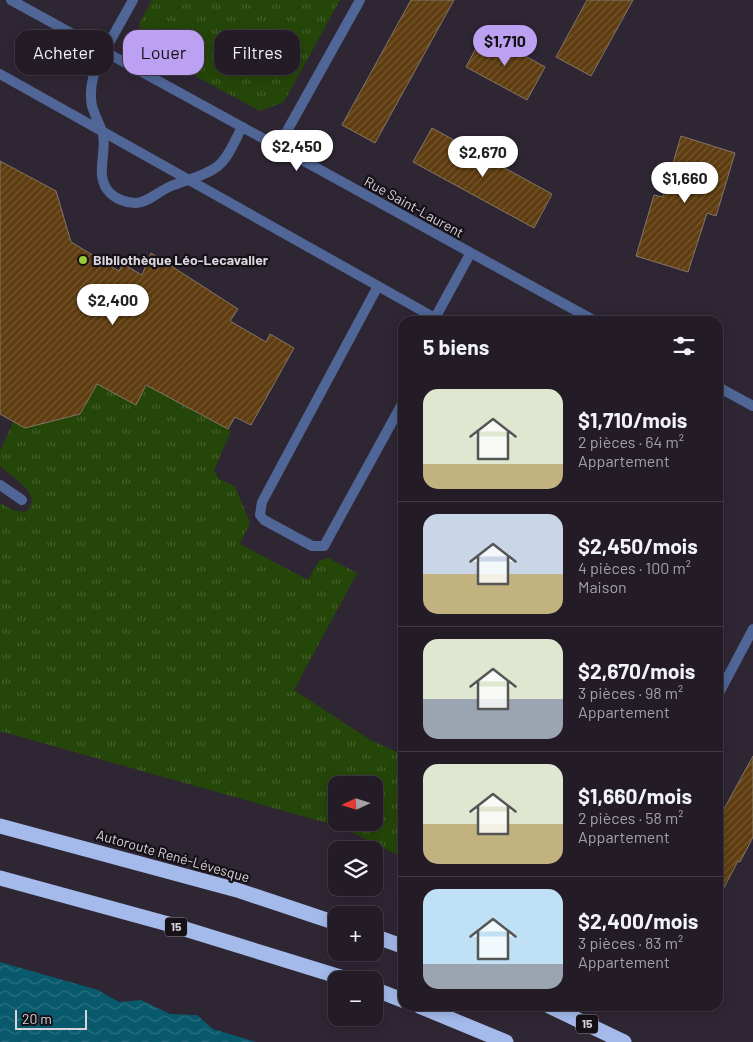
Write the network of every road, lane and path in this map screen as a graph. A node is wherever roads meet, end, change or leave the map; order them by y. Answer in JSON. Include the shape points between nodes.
{"nodes":[{"id":1,"x":11,"y":0,"type":"edge"},
{"id":2,"x":133,"y":0,"type":"edge"},
{"id":3,"x":360,"y":0,"type":"edge"},
{"id":4,"x":65,"y":30,"type":"edge"},
{"id":5,"x":113,"y":36,"type":"edge"},
{"id":6,"x":113,"y":57,"type":"edge"},
{"id":7,"x":94,"y":75,"type":"edge"},
{"id":8,"x":2,"y":79,"type":"edge"},
{"id":9,"x":242,"y":127,"type":"junction"},
{"id":10,"x":102,"y":132,"type":"junction"},
{"id":11,"x":278,"y":147,"type":"junction"},
{"id":12,"x":190,"y":180,"type":"junction"},
{"id":13,"x":470,"y":254,"type":"junction"},
{"id":14,"x":378,"y":286,"type":"junction"},
{"id":15,"x":428,"y":316,"type":"edge"},
{"id":16,"x":437,"y":316,"type":"edge"},
{"id":17,"x":586,"y":316,"type":"edge"},
{"id":18,"x":723,"y":390,"type":"edge"},
{"id":19,"x":753,"y":406,"type":"edge"},
{"id":20,"x":398,"y":411,"type":"edge"},
{"id":21,"x":0,"y":485,"type":"edge"},
{"id":22,"x":22,"y":500,"type":"dead end"},
{"id":23,"x":753,"y":629,"type":"edge"},
{"id":24,"x":723,"y":686,"type":"edge"},
{"id":25,"x":0,"y":826,"type":"edge"},
{"id":26,"x":0,"y":878,"type":"edge"},
{"id":27,"x":328,"y":919,"type":"edge"},
{"id":28,"x":383,"y":939,"type":"edge"},
{"id":29,"x":398,"y":945,"type":"edge"},
{"id":30,"x":328,"y":973,"type":"edge"},
{"id":31,"x":383,"y":993,"type":"edge"},
{"id":32,"x":398,"y":998,"type":"edge"},
{"id":33,"x":431,"y":1011,"type":"edge"},
{"id":34,"x":559,"y":1011,"type":"edge"},
{"id":35,"x":506,"y":1042,"type":"edge"},
{"id":36,"x":624,"y":1042,"type":"edge"}],
"edges":[{"from":1,"to":4,"type":"street","name":"Rue Saint-Laurent"},
{"from":2,"to":5,"type":"street"},
{"from":3,"to":11,"type":"street"},
{"from":6,"to":9,"type":"street","name":"Rue Saint-Laurent"},
{"from":7,"to":10,"type":"street","via":[[92,105]]},
{"from":8,"to":10,"type":"street"},
{"from":9,"to":11,"type":"street","name":"Rue Saint-Laurent"},
{"from":9,"to":12,"type":"street","via":[[222,162]]},
{"from":10,"to":12,"type":"street"},
{"from":10,"to":12,"type":"street","via":[[102,176],[111,194],[118,198],[136,203]]},
{"from":11,"to":13,"type":"street","name":"Rue Saint-Laurent"},
{"from":12,"to":14,"type":"street"},
{"from":13,"to":16,"type":"street"},
{"from":13,"to":17,"type":"street","name":"Rue Saint-Laurent"},
{"from":14,"to":15,"type":"street"},
{"from":14,"to":20,"type":"street","via":[[262,502],[260,514],[264,520],[312,546],[324,546]]},
{"from":18,"to":19,"type":"street"},
{"from":21,"to":22,"type":"street"},
{"from":23,"to":24,"type":"street"},
{"from":25,"to":27,"type":"highway","name":"Autoroute René-Lévesque","via":[[228,888]]},
{"from":26,"to":30,"type":"highway","number":"15"},
{"from":28,"to":29,"type":"highway"},
{"from":31,"to":32,"type":"highway"},
{"from":33,"to":35,"type":"highway"},
{"from":34,"to":36,"type":"highway","number":"15"}]}
